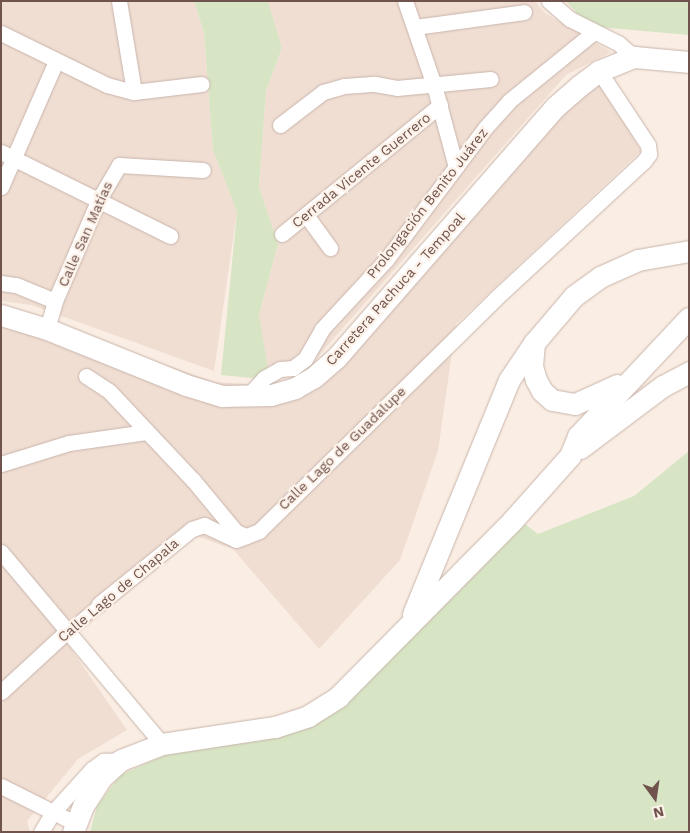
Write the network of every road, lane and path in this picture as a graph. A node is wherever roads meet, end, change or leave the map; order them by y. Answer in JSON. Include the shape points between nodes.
{"nodes":[{"id":1,"x":119,"y":1,"type":"edge"},
{"id":2,"x":405,"y":1,"type":"edge"},
{"id":3,"x":549,"y":1,"type":"edge"},
{"id":4,"x":524,"y":12,"type":"dead end"},
{"id":5,"x":415,"y":27,"type":"junction"},
{"id":6,"x":594,"y":32,"type":"junction"},
{"id":7,"x":1,"y":33,"type":"edge"},
{"id":8,"x":634,"y":57,"type":"junction"},
{"id":9,"x":56,"y":61,"type":"junction"},
{"id":10,"x":689,"y":62,"type":"edge"},
{"id":11,"x":599,"y":71,"type":"junction"},
{"id":12,"x":491,"y":79,"type":"dead end"},
{"id":13,"x":202,"y":84,"type":"dead end"},
{"id":14,"x":434,"y":85,"type":"junction"},
{"id":15,"x":134,"y":92,"type":"junction"},
{"id":16,"x":440,"y":105,"type":"junction"},
{"id":17,"x":280,"y":125,"type":"dead end"},
{"id":18,"x":8,"y":155,"type":"edge"},
{"id":19,"x":456,"y":167,"type":"junction"},
{"id":20,"x":203,"y":170,"type":"dead end"},
{"id":21,"x":1,"y":187,"type":"edge"},
{"id":22,"x":98,"y":201,"type":"junction"},
{"id":23,"x":306,"y":215,"type":"junction"},
{"id":24,"x":282,"y":234,"type":"dead end"},
{"id":25,"x":170,"y":236,"type":"dead end"},
{"id":26,"x":330,"y":248,"type":"dead end"},
{"id":27,"x":689,"y":251,"type":"edge"},
{"id":28,"x":1,"y":283,"type":"edge"},
{"id":29,"x":55,"y":301,"type":"junction"},
{"id":30,"x":1,"y":315,"type":"edge"},
{"id":31,"x":689,"y":318,"type":"edge"},
{"id":32,"x":47,"y":328,"type":"junction"},
{"id":33,"x":534,"y":343,"type":"junction"},
{"id":34,"x":689,"y":372,"type":"edge"},
{"id":35,"x":86,"y":376,"type":"dead end"},
{"id":36,"x":629,"y":380,"type":"junction"},
{"id":37,"x":247,"y":397,"type":"junction"},
{"id":38,"x":146,"y":432,"type":"junction"},
{"id":39,"x":570,"y":456,"type":"junction"},
{"id":40,"x":1,"y":464,"type":"edge"},
{"id":41,"x":246,"y":536,"type":"junction"},
{"id":42,"x":1,"y":553,"type":"edge"},
{"id":43,"x":99,"y":604,"type":"joint"},
{"id":44,"x":407,"y":626,"type":"junction"},
{"id":45,"x":67,"y":631,"type":"junction"},
{"id":46,"x":1,"y":692,"type":"edge"},
{"id":47,"x":162,"y":744,"type":"junction"},
{"id":48,"x":122,"y":760,"type":"junction"},
{"id":49,"x":1,"y":786,"type":"edge"},
{"id":50,"x":53,"y":812,"type":"junction"},
{"id":51,"x":74,"y":827,"type":"edge"},
{"id":52,"x":41,"y":832,"type":"edge"}],
"edges":[{"from":1,"to":15,"type":"street"},
{"from":2,"to":5,"type":"street"},
{"from":3,"to":6,"type":"street","via":[[570,19]]},
{"from":4,"to":5,"type":"street"},
{"from":5,"to":14,"type":"street"},
{"from":6,"to":8,"type":"street","via":[[618,43]]},
{"from":6,"to":19,"type":"street","name":"Prolongación Benito Juárez","via":[[509,101]]},
{"from":7,"to":9,"type":"street"},
{"from":8,"to":10,"type":"main road","name":"Carretera Pachuca - Tempoal"},
{"from":8,"to":11,"type":"main road","name":"Carretera Pachuca - Tempoal"},
{"from":9,"to":15,"type":"street","via":[[107,85]]},
{"from":9,"to":18,"type":"street"},
{"from":11,"to":37,"type":"main road","name":"Carretera Pachuca - Tempoal","via":[[555,106],[336,358],[314,378],[295,388],[271,396]]},
{"from":11,"to":41,"type":"street","name":"Calle Lago de Guadalupe","via":[[648,145],[649,154],[258,531]]},
{"from":12,"to":14,"type":"street"},
{"from":13,"to":15,"type":"street"},
{"from":14,"to":16,"type":"street"},
{"from":14,"to":17,"type":"street","via":[[396,88],[375,84],[337,88],[323,92]]},
{"from":16,"to":19,"type":"street"},
{"from":16,"to":23,"type":"street","name":"Cerrada Vicente Guerrero"},
{"from":18,"to":21,"type":"street"},
{"from":18,"to":22,"type":"street"},
{"from":19,"to":37,"type":"street","name":"Prolongación Benito Juárez","via":[[386,260],[322,329],[305,360],[293,368],[280,369],[264,378]]},
{"from":20,"to":22,"type":"street","name":"Calle San Matías","via":[[119,165]]},
{"from":22,"to":25,"type":"street"},
{"from":22,"to":29,"type":"street","name":"Calle San Matías"},
{"from":23,"to":24,"type":"street","name":"Cerrada Vicente Guerrero"},
{"from":23,"to":26,"type":"street"},
{"from":27,"to":33,"type":"main road","via":[[638,260],[600,277],[574,296]]},
{"from":28,"to":29,"type":"street","via":[[16,285]]},
{"from":29,"to":32,"type":"street","name":"Calle San Matías"},
{"from":30,"to":32,"type":"main road","name":"Carretera Pachuca - Tempoal"},
{"from":31,"to":36,"type":"main road"},
{"from":32,"to":37,"type":"main road","name":"Carretera Pachuca - Tempoal","via":[[186,385],[222,396]]},
{"from":33,"to":36,"type":"main road","via":[[532,366],[536,380],[542,391],[562,404],[588,400]]},
{"from":33,"to":44,"type":"main road","via":[[509,380]]},
{"from":34,"to":39,"type":"main road","via":[[663,386]]},
{"from":35,"to":38,"type":"street","via":[[109,391]]},
{"from":36,"to":39,"type":"main road","via":[[578,436]]},
{"from":38,"to":40,"type":"street","via":[[68,443]]},
{"from":38,"to":41,"type":"street","via":[[193,480],[236,532]]},
{"from":39,"to":44,"type":"main road","via":[[512,521]]},
{"from":41,"to":43,"type":"street","name":"Calle Lago de Chapala","via":[[230,539],[204,525],[192,529]]},
{"from":42,"to":45,"type":"street"},
{"from":43,"to":45,"type":"street","name":"Calle Lago de Chapala"},
{"from":44,"to":47,"type":"main road","via":[[338,696],[308,716],[275,727]]},
{"from":45,"to":46,"type":"street","name":"Calle Lago de Chapala"},
{"from":45,"to":47,"type":"street"},
{"from":47,"to":48,"type":"main road"},
{"from":48,"to":50,"type":"street","via":[[103,761],[92,769]]},
{"from":48,"to":51,"type":"main road","via":[[102,777]]},
{"from":49,"to":50,"type":"street"},
{"from":50,"to":51,"type":"street"},
{"from":50,"to":52,"type":"street"}]}
